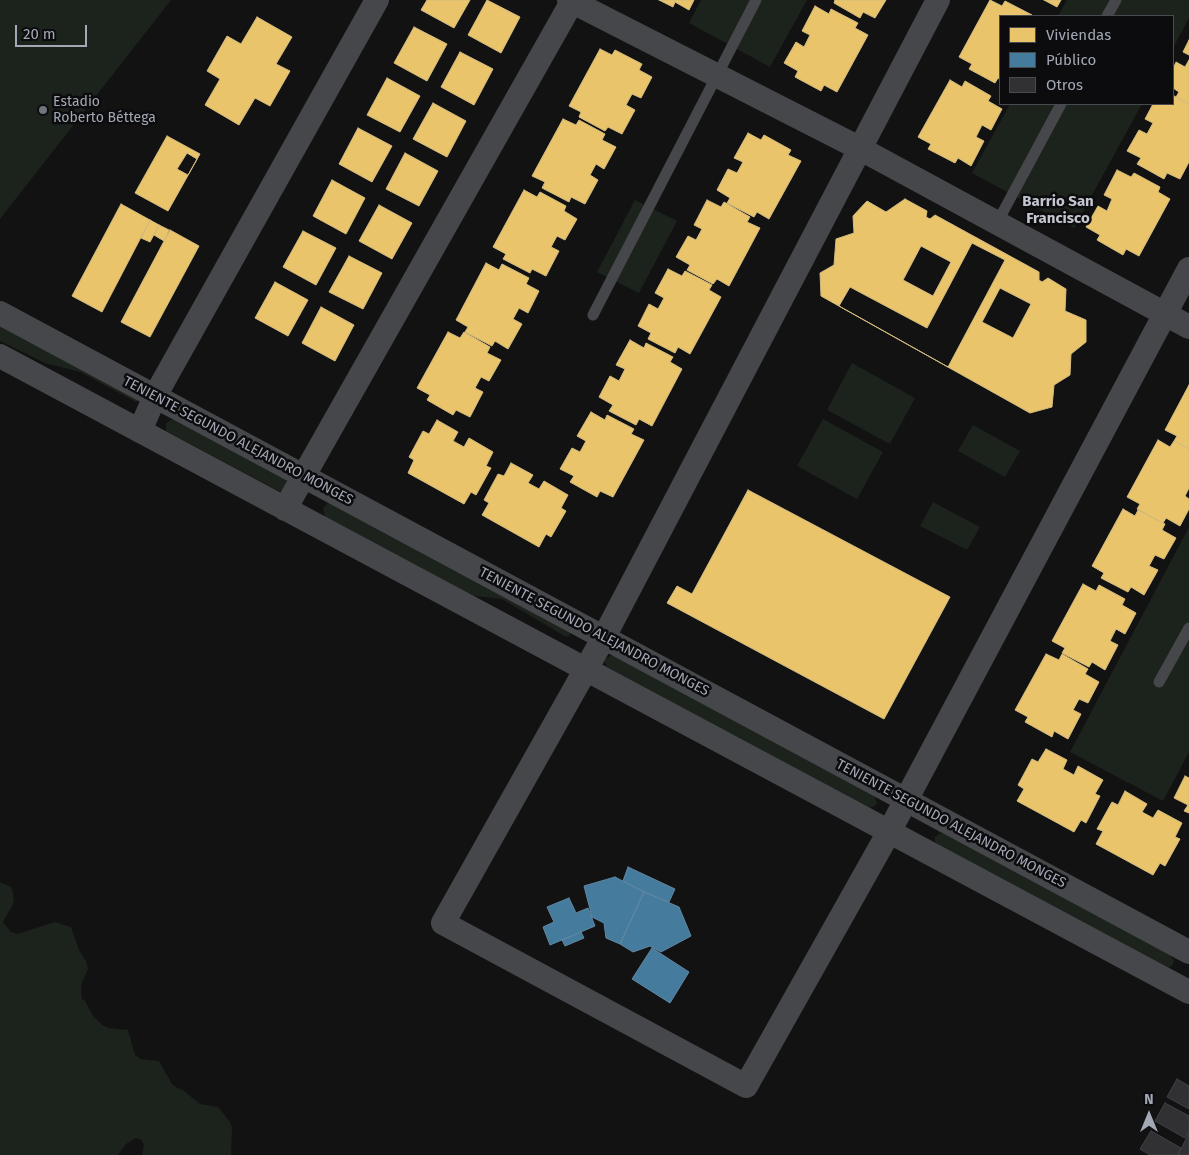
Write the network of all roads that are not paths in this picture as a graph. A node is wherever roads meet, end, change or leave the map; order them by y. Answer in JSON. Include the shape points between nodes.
{"nodes":[{"id":1,"x":377,"y":0,"type":"edge"},
{"id":2,"x":572,"y":0,"type":"edge"},
{"id":3,"x":756,"y":0,"type":"edge"},
{"id":4,"x":938,"y":0,"type":"edge"},
{"id":5,"x":1116,"y":0,"type":"edge"},
{"id":6,"x":1108,"y":15,"type":"edge"},
{"id":7,"x":716,"y":75,"type":"junction"},
{"id":8,"x":1060,"y":105,"type":"edge"},
{"id":9,"x":858,"y":148,"type":"junction"},
{"id":10,"x":997,"y":223,"type":"junction"},
{"id":11,"x":1189,"y":269,"type":"edge"},
{"id":12,"x":0,"y":313,"type":"edge"},
{"id":13,"x":1165,"y":314,"type":"junction"},
{"id":14,"x":593,"y":315,"type":"dead end"},
{"id":15,"x":1189,"y":327,"type":"edge"},
{"id":16,"x":0,"y":356,"type":"edge"},
{"id":17,"x":156,"y":396,"type":"junction"},
{"id":18,"x":140,"y":431,"type":"junction"},
{"id":19,"x":303,"y":476,"type":"junction"},
{"id":20,"x":285,"y":509,"type":"junction"},
{"id":21,"x":1189,"y":628,"type":"edge"},
{"id":22,"x":604,"y":637,"type":"junction"},
{"id":23,"x":586,"y":669,"type":"junction"},
{"id":24,"x":1159,"y":682,"type":"dead end"},
{"id":25,"x":907,"y":800,"type":"junction"},
{"id":26,"x":889,"y":832,"type":"junction"},
{"id":27,"x":1189,"y":952,"type":"edge"},
{"id":28,"x":1187,"y":987,"type":"edge"}],
"edges":[{"from":1,"to":17,"type":"street"},
{"from":2,"to":7,"type":"street"},
{"from":2,"to":19,"type":"street"},
{"from":3,"to":7,"type":"lane"},
{"from":4,"to":9,"type":"street"},
{"from":5,"to":6,"type":"lane"},
{"from":7,"to":9,"type":"street"},
{"from":7,"to":14,"type":"lane"},
{"from":8,"to":10,"type":"lane"},
{"from":9,"to":10,"type":"street"},
{"from":9,"to":22,"type":"street"},
{"from":10,"to":13,"type":"street"},
{"from":11,"to":13,"type":"street"},
{"from":12,"to":17,"type":"street","name":"TENIENTE SEGUNDO ALEJANDRO MONGES"},
{"from":13,"to":15,"type":"street"},
{"from":13,"to":25,"type":"street"},
{"from":16,"to":18,"type":"street"},
{"from":17,"to":18,"type":"street"},
{"from":17,"to":19,"type":"street","name":"TENIENTE SEGUNDO ALEJANDRO MONGES"},
{"from":18,"to":20,"type":"street"},
{"from":19,"to":20,"type":"street"},
{"from":19,"to":22,"type":"street","name":"TENIENTE SEGUNDO ALEJANDRO MONGES"},
{"from":20,"to":23,"type":"street"},
{"from":21,"to":24,"type":"lane"},
{"from":22,"to":23,"type":"street"},
{"from":22,"to":25,"type":"street","name":"TENIENTE SEGUNDO ALEJANDRO MONGES"},
{"from":23,"to":26,"type":"street"},
{"from":23,"to":26,"type":"street","via":[[443,923],[746,1086]]},
{"from":25,"to":26,"type":"street"},
{"from":25,"to":27,"type":"street","name":"TENIENTE SEGUNDO ALEJANDRO MONGES"},
{"from":26,"to":28,"type":"street"}]}
